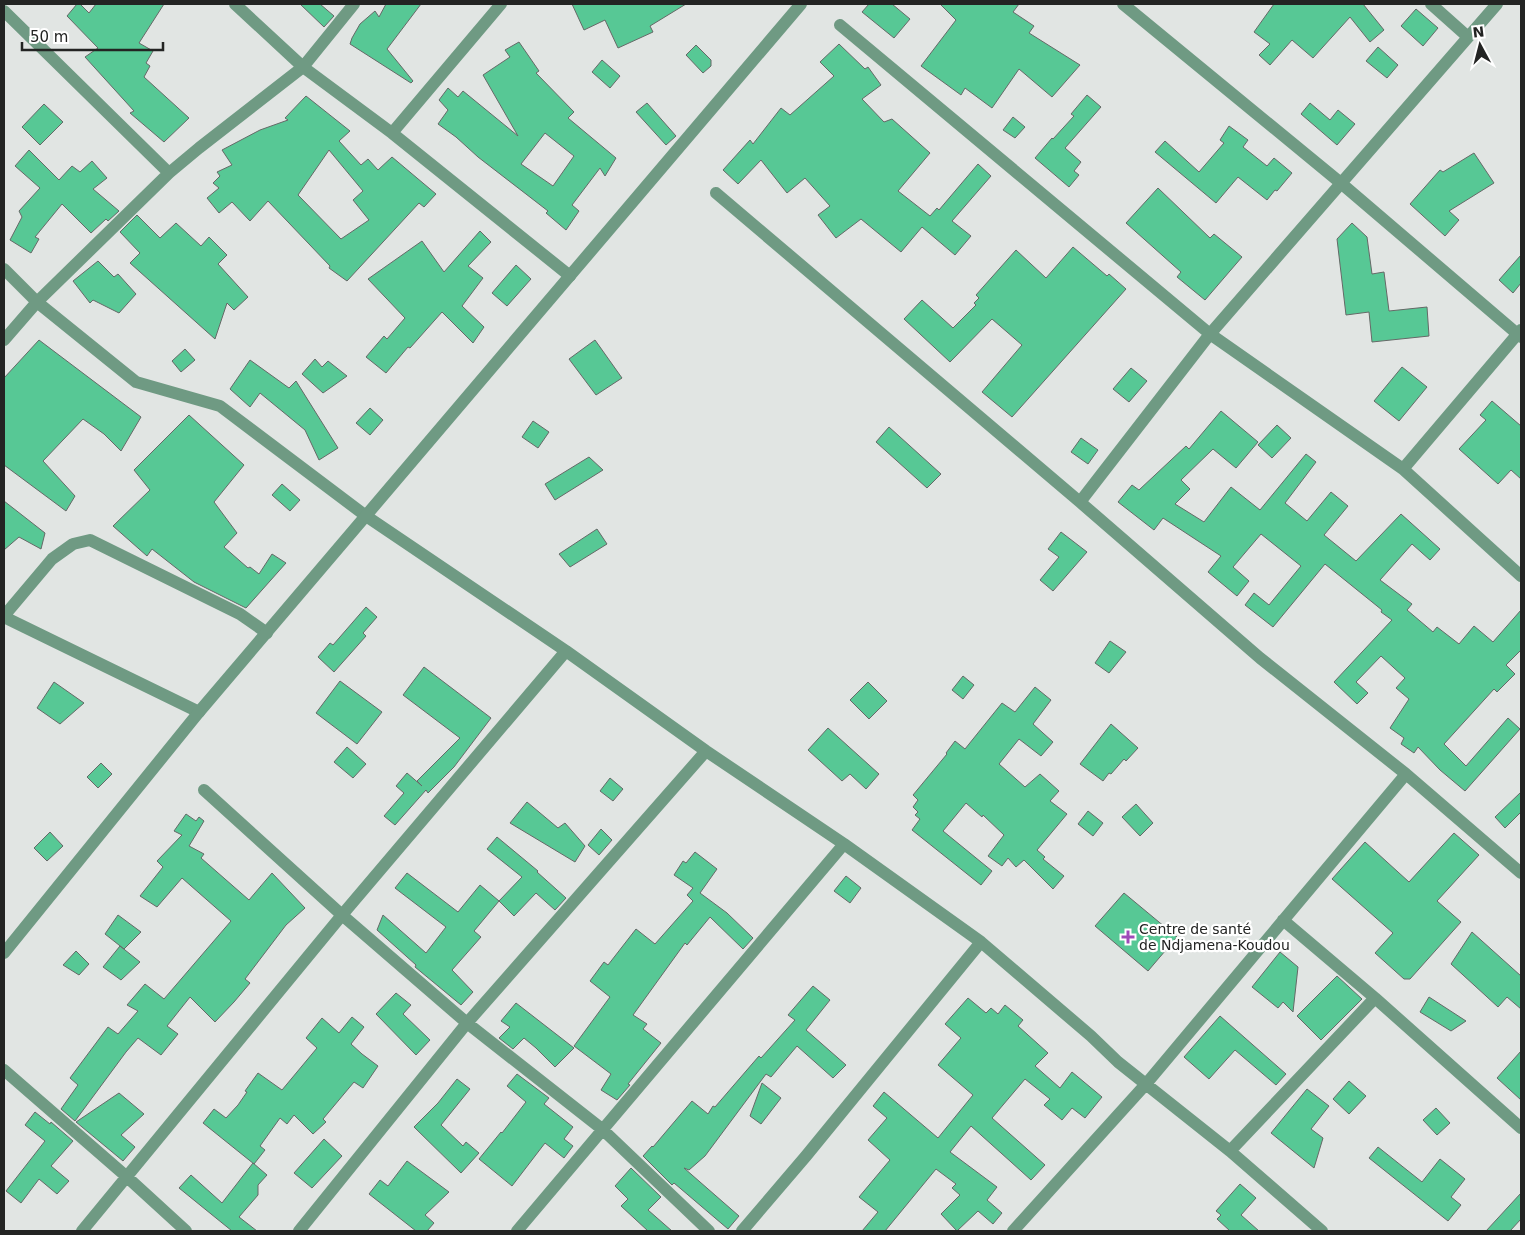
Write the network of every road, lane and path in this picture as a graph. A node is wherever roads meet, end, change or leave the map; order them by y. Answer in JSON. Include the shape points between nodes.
{"nodes":[{"id":1,"x":235,"y":4,"type":"edge"},
{"id":2,"x":354,"y":4,"type":"edge"},
{"id":3,"x":501,"y":4,"type":"edge"},
{"id":4,"x":801,"y":4,"type":"edge"},
{"id":5,"x":1123,"y":4,"type":"edge"},
{"id":6,"x":1430,"y":4,"type":"edge"},
{"id":7,"x":1497,"y":4,"type":"edge"},
{"id":8,"x":4,"y":11,"type":"edge"},
{"id":9,"x":840,"y":25,"type":"dead end"},
{"id":10,"x":1468,"y":37,"type":"junction"},
{"id":11,"x":303,"y":67,"type":"junction"},
{"id":12,"x":392,"y":133,"type":"junction"},
{"id":13,"x":169,"y":173,"type":"junction"},
{"id":14,"x":1342,"y":184,"type":"junction"},
{"id":15,"x":716,"y":193,"type":"dead end"},
{"id":16,"x":4,"y":269,"type":"edge"},
{"id":17,"x":570,"y":276,"type":"junction"},
{"id":18,"x":37,"y":302,"type":"junction"},
{"id":19,"x":1210,"y":334,"type":"junction"},
{"id":20,"x":1520,"y":334,"type":"edge"},
{"id":21,"x":4,"y":340,"type":"edge"},
{"id":22,"x":1403,"y":470,"type":"junction"},
{"id":23,"x":1080,"y":502,"type":"junction"},
{"id":24,"x":366,"y":516,"type":"junction"},
{"id":25,"x":1521,"y":576,"type":"edge"},
{"id":26,"x":4,"y":616,"type":"edge"},
{"id":27,"x":267,"y":633,"type":"junction"},
{"id":28,"x":566,"y":651,"type":"junction"},
{"id":29,"x":200,"y":712,"type":"junction"},
{"id":30,"x":706,"y":751,"type":"junction"},
{"id":31,"x":1406,"y":774,"type":"junction"},
{"id":32,"x":204,"y":790,"type":"dead end"},
{"id":33,"x":844,"y":844,"type":"junction"},
{"id":34,"x":1521,"y":873,"type":"edge"},
{"id":35,"x":342,"y":916,"type":"junction"},
{"id":36,"x":1283,"y":920,"type":"junction"},
{"id":37,"x":981,"y":942,"type":"junction"},
{"id":38,"x":4,"y":953,"type":"edge"},
{"id":39,"x":1375,"y":998,"type":"junction"},
{"id":40,"x":467,"y":1024,"type":"junction"},
{"id":41,"x":4,"y":1070,"type":"edge"},
{"id":42,"x":1146,"y":1084,"type":"junction"},
{"id":43,"x":1521,"y":1128,"type":"edge"},
{"id":44,"x":602,"y":1129,"type":"junction"},
{"id":45,"x":1230,"y":1151,"type":"junction"},
{"id":46,"x":127,"y":1177,"type":"junction"},
{"id":47,"x":1314,"y":1229,"type":"edge"},
{"id":48,"x":82,"y":1231,"type":"edge"},
{"id":49,"x":186,"y":1231,"type":"edge"},
{"id":50,"x":299,"y":1231,"type":"edge"},
{"id":51,"x":517,"y":1231,"type":"edge"},
{"id":52,"x":709,"y":1231,"type":"edge"},
{"id":53,"x":742,"y":1231,"type":"edge"},
{"id":54,"x":1013,"y":1231,"type":"edge"}],
"edges":[{"from":1,"to":11,"type":"street"},
{"from":2,"to":11,"type":"street"},
{"from":3,"to":12,"type":"street"},
{"from":4,"to":17,"type":"street"},
{"from":5,"to":14,"type":"street"},
{"from":6,"to":10,"type":"street"},
{"from":7,"to":10,"type":"street"},
{"from":8,"to":13,"type":"street"},
{"from":9,"to":19,"type":"street"},
{"from":10,"to":14,"type":"street"},
{"from":11,"to":12,"type":"street"},
{"from":11,"to":13,"type":"street"},
{"from":12,"to":17,"type":"street"},
{"from":13,"to":18,"type":"street"},
{"from":14,"to":19,"type":"street"},
{"from":14,"to":20,"type":"street"},
{"from":15,"to":23,"type":"street"},
{"from":16,"to":18,"type":"street"},
{"from":17,"to":24,"type":"street"},
{"from":18,"to":21,"type":"street"},
{"from":18,"to":24,"type":"street","via":[[136,382],[220,406]]},
{"from":19,"to":22,"type":"street"},
{"from":19,"to":23,"type":"street"},
{"from":20,"to":22,"type":"street"},
{"from":22,"to":25,"type":"street"},
{"from":23,"to":31,"type":"street","via":[[1260,658]]},
{"from":24,"to":27,"type":"street"},
{"from":24,"to":28,"type":"street"},
{"from":26,"to":27,"type":"street","via":[[52,559],[73,544],[90,540],[240,614]]},
{"from":26,"to":29,"type":"street"},
{"from":27,"to":29,"type":"street"},
{"from":28,"to":30,"type":"street"},
{"from":28,"to":35,"type":"street"},
{"from":29,"to":38,"type":"street"},
{"from":30,"to":33,"type":"street"},
{"from":30,"to":40,"type":"street"},
{"from":31,"to":34,"type":"street"},
{"from":31,"to":36,"type":"street"},
{"from":32,"to":35,"type":"street"},
{"from":33,"to":37,"type":"street"},
{"from":33,"to":44,"type":"street"},
{"from":35,"to":40,"type":"street"},
{"from":35,"to":46,"type":"street"},
{"from":36,"to":39,"type":"street"},
{"from":36,"to":42,"type":"street"},
{"from":37,"to":42,"type":"street"},
{"from":37,"to":53,"type":"street"},
{"from":39,"to":43,"type":"street"},
{"from":39,"to":45,"type":"street"},
{"from":40,"to":44,"type":"street"},
{"from":40,"to":50,"type":"street"},
{"from":41,"to":46,"type":"street"},
{"from":42,"to":45,"type":"street"},
{"from":42,"to":54,"type":"street"},
{"from":44,"to":51,"type":"street"},
{"from":44,"to":52,"type":"street"},
{"from":45,"to":47,"type":"street"},
{"from":46,"to":48,"type":"street"},
{"from":46,"to":49,"type":"street"}]}
